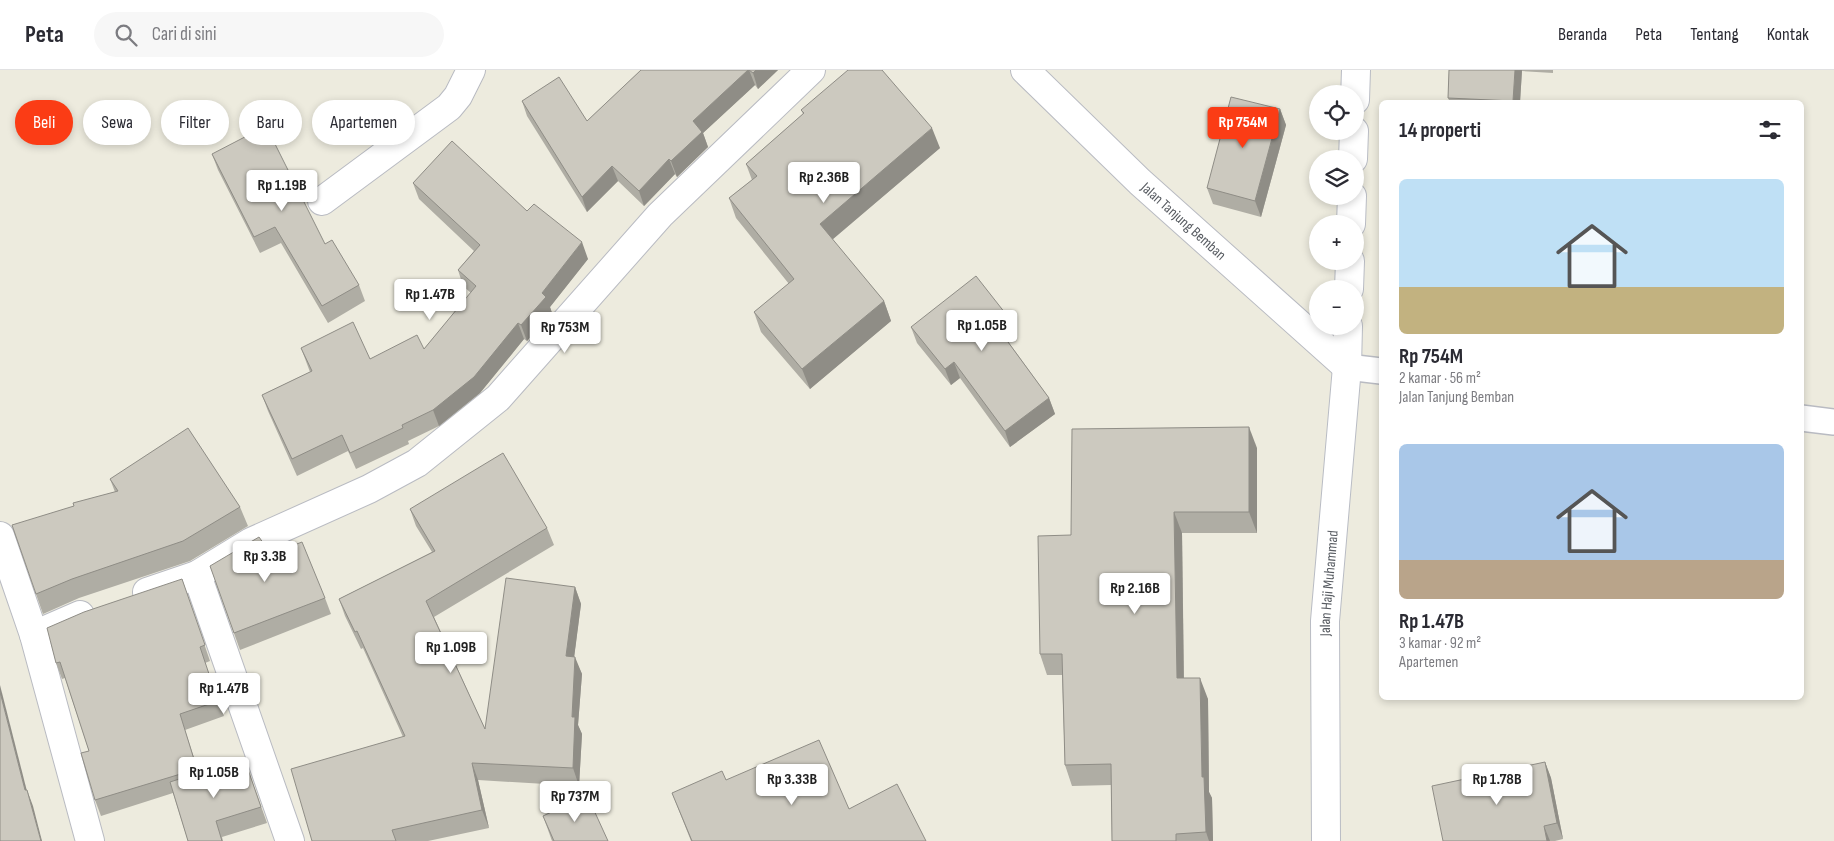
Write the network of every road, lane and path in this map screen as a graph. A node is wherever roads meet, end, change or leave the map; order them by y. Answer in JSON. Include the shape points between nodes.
{"nodes":[{"id":1,"x":471,"y":70,"type":"edge"},
{"id":2,"x":811,"y":70,"type":"edge"},
{"id":3,"x":1025,"y":70,"type":"edge"},
{"id":4,"x":1356,"y":70,"type":"edge"},
{"id":5,"x":1356,"y":85,"type":"edge"},
{"id":6,"x":322,"y":201,"type":"dead end"},
{"id":7,"x":1348,"y":335,"type":"edge"},
{"id":8,"x":1346,"y":367,"type":"junction"},
{"id":9,"x":1379,"y":371,"type":"edge"},
{"id":10,"x":1804,"y":418,"type":"edge"},
{"id":11,"x":1834,"y":422,"type":"edge"},
{"id":12,"x":0,"y":536,"type":"edge"},
{"id":13,"x":197,"y":575,"type":"junction"},
{"id":14,"x":34,"y":635,"type":"junction"},
{"id":15,"x":90,"y":841,"type":"edge"},
{"id":16,"x":290,"y":841,"type":"edge"},
{"id":17,"x":1326,"y":841,"type":"edge"}],
"edges":[{"from":1,"to":6,"type":"street","via":[[449,107]]},
{"from":2,"to":13,"type":"street","via":[[660,215],[498,398],[417,464],[251,542]]},
{"from":3,"to":8,"type":"street","name":"Jalan Tanjung Bemban","via":[[1140,182]]},
{"from":4,"to":5,"type":"street"},
{"from":7,"to":8,"type":"street","name":"Jalan Haji Muhammad"},
{"from":8,"to":9,"type":"lane"},
{"from":8,"to":17,"type":"street","name":"Jalan Haji Muhammad","via":[[1325,622]]},
{"from":10,"to":11,"type":"lane"},
{"from":12,"to":14,"type":"street"},
{"from":13,"to":14,"type":"street","via":[[113,603]]},
{"from":13,"to":16,"type":"street"},
{"from":14,"to":15,"type":"street"}]}
